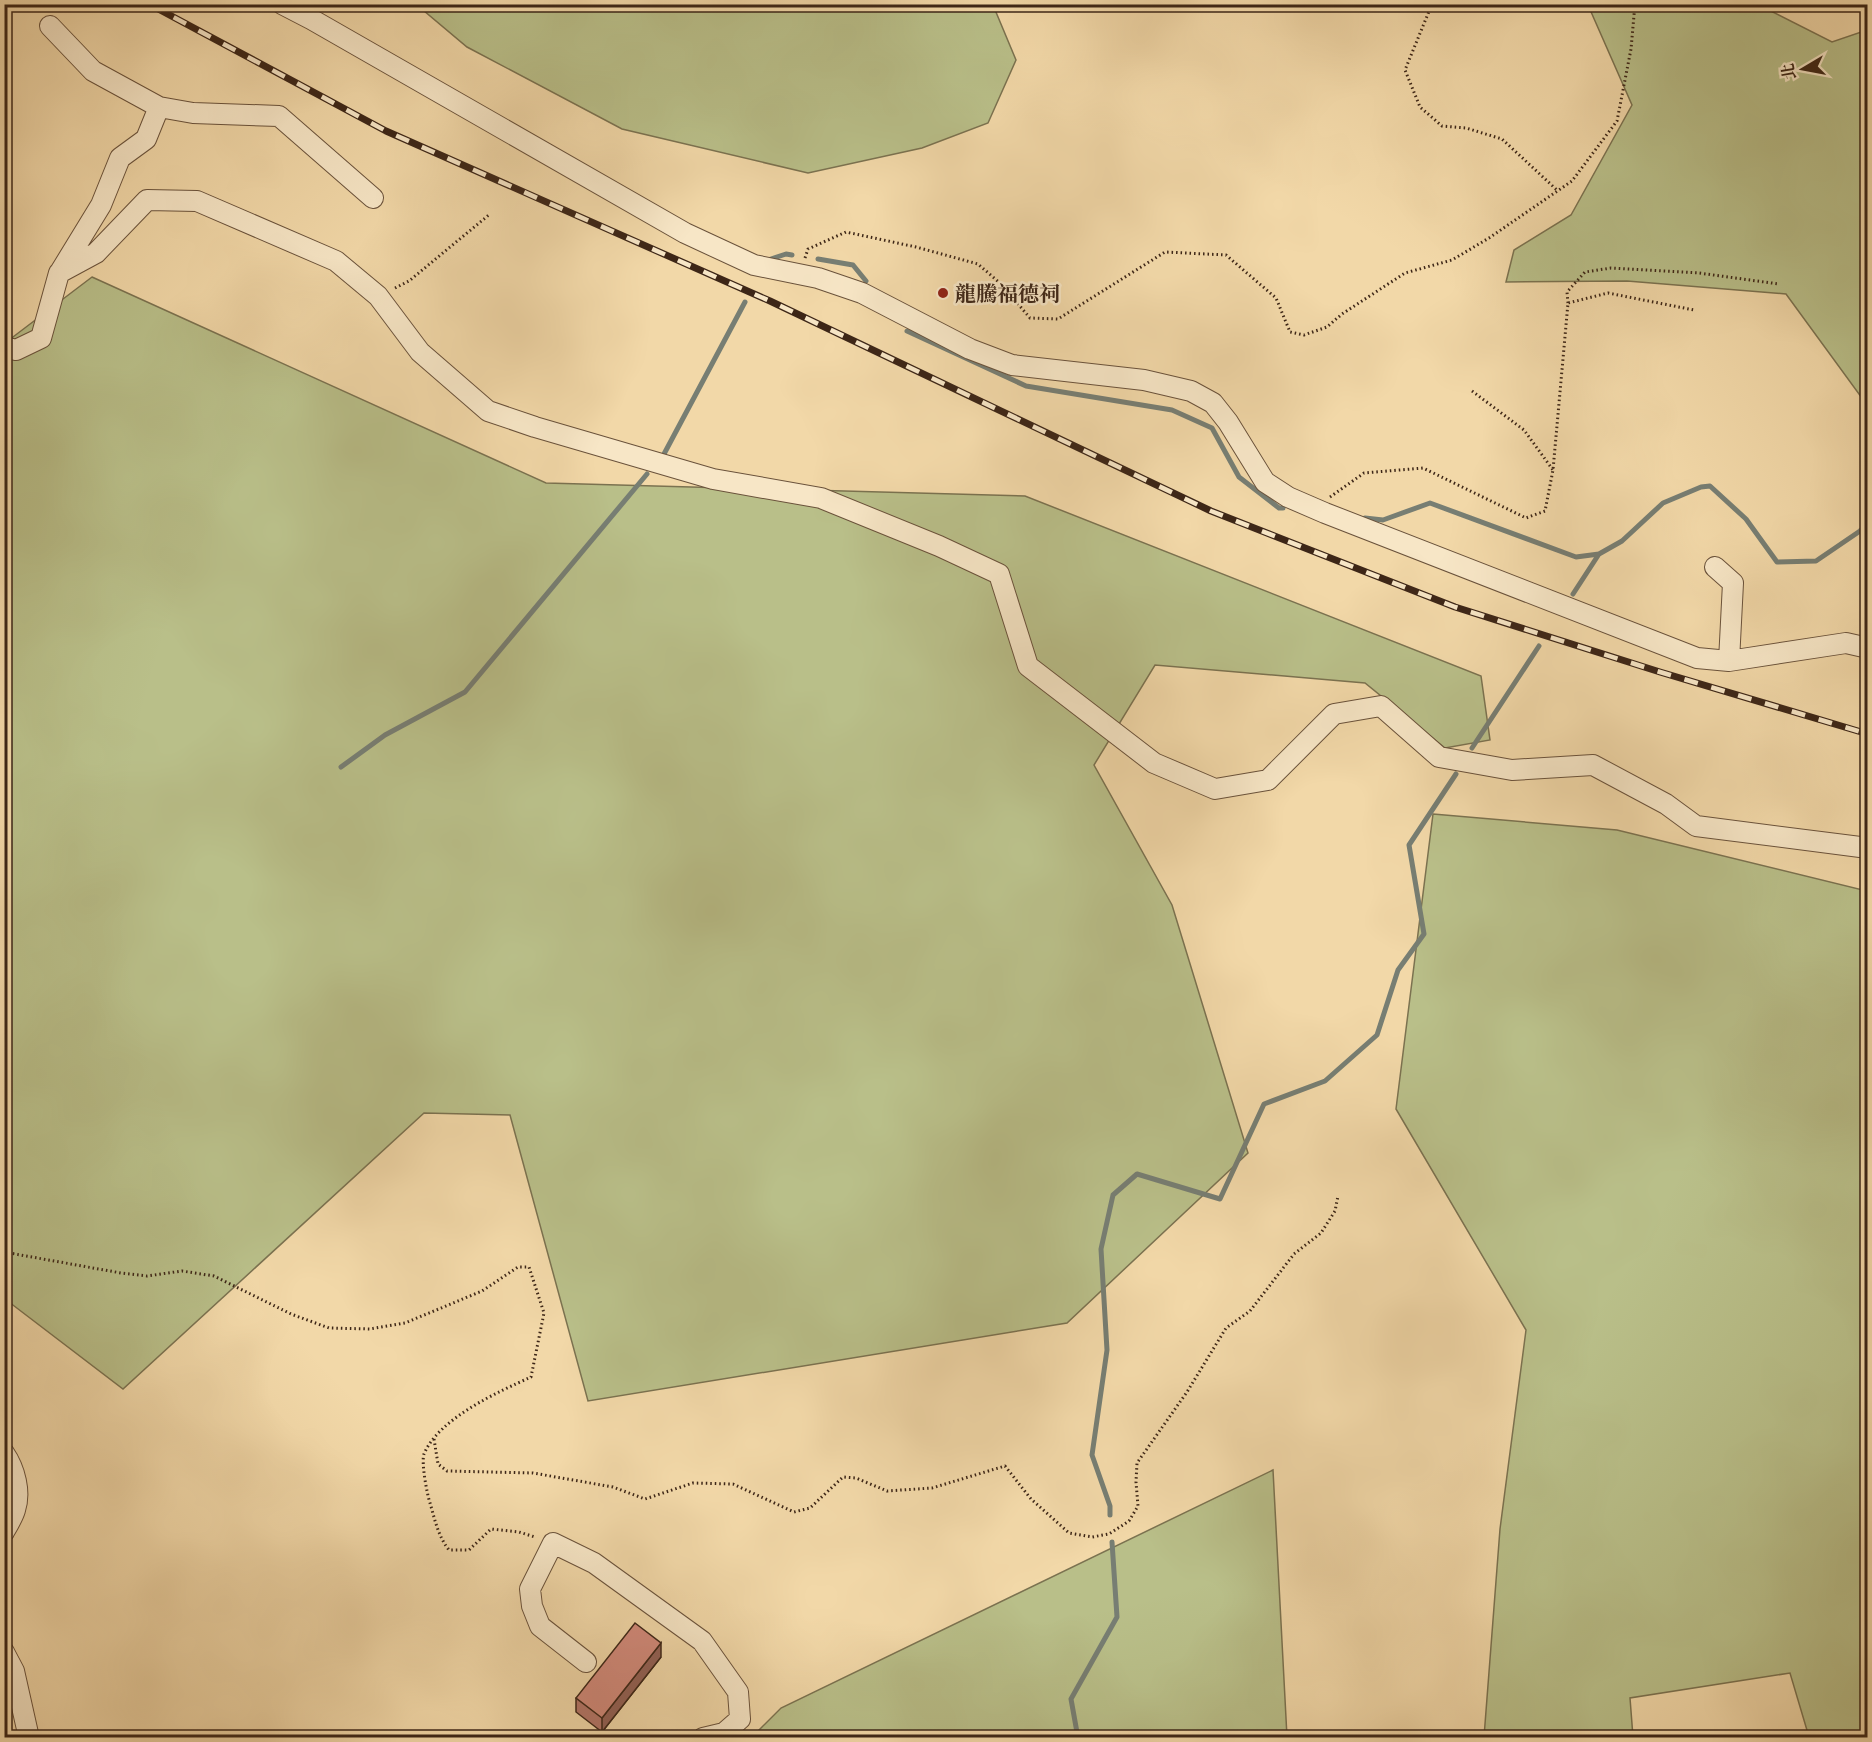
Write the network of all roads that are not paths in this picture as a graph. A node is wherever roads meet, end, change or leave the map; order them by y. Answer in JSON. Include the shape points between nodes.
{"nodes":[{"id":1,"x":282,"y":4,"type":"edge"},
{"id":2,"x":50,"y":26,"type":"dead end"},
{"id":3,"x":159,"y":107,"type":"junction"},
{"id":4,"x":373,"y":198,"type":"dead end"},
{"id":5,"x":59,"y":273,"type":"junction"},
{"id":6,"x":4,"y":348,"type":"edge"},
{"id":7,"x":1715,"y":567,"type":"dead end"},
{"id":8,"x":1868,"y":648,"type":"edge"},
{"id":9,"x":1729,"y":661,"type":"junction"},
{"id":10,"x":1868,"y":848,"type":"edge"},
{"id":11,"x":4,"y":1454,"type":"edge"},
{"id":12,"x":4,"y":1532,"type":"edge"},
{"id":13,"x":4,"y":1652,"type":"edge"},
{"id":14,"x":586,"y":1662,"type":"dead end"},
{"id":15,"x":29,"y":1737,"type":"edge"},
{"id":16,"x":703,"y":1737,"type":"edge"}],
"edges":[{"from":1,"to":9,"type":"street","via":[[685,233],[754,265],[819,278],[862,293],[970,349],[1012,365],[1144,380],[1191,391],[1213,403],[1265,482],[1288,497],[1687,654]]},
{"from":2,"to":3,"type":"street","via":[[93,71]]},
{"from":3,"to":4,"type":"street","via":[[193,113],[279,116]]},
{"from":3,"to":5,"type":"street","via":[[146,139],[120,158],[101,205]]},
{"from":5,"to":6,"type":"street","via":[[41,338],[16,350]]},
{"from":5,"to":10,"type":"street","via":[[96,253],[147,200],[197,201],[336,261],[378,296],[420,352],[488,411],[713,478],[821,498],[999,574],[1028,666],[1154,763],[1215,789],[1268,780],[1334,714],[1381,706],[1439,757],[1512,770],[1593,765],[1666,804],[1696,826]]},
{"from":7,"to":9,"type":"street","via":[[1733,583]]},
{"from":8,"to":9,"type":"street","via":[[1846,643]]},
{"from":11,"to":12,"type":"street","via":[[17,1484],[16,1509]]},
{"from":13,"to":15,"type":"street","via":[[14,1671]]},
{"from":14,"to":16,"type":"street","via":[[540,1626],[532,1606],[530,1589],[553,1543],[594,1563],[702,1641],[738,1692],[740,1719],[724,1732]]}]}
